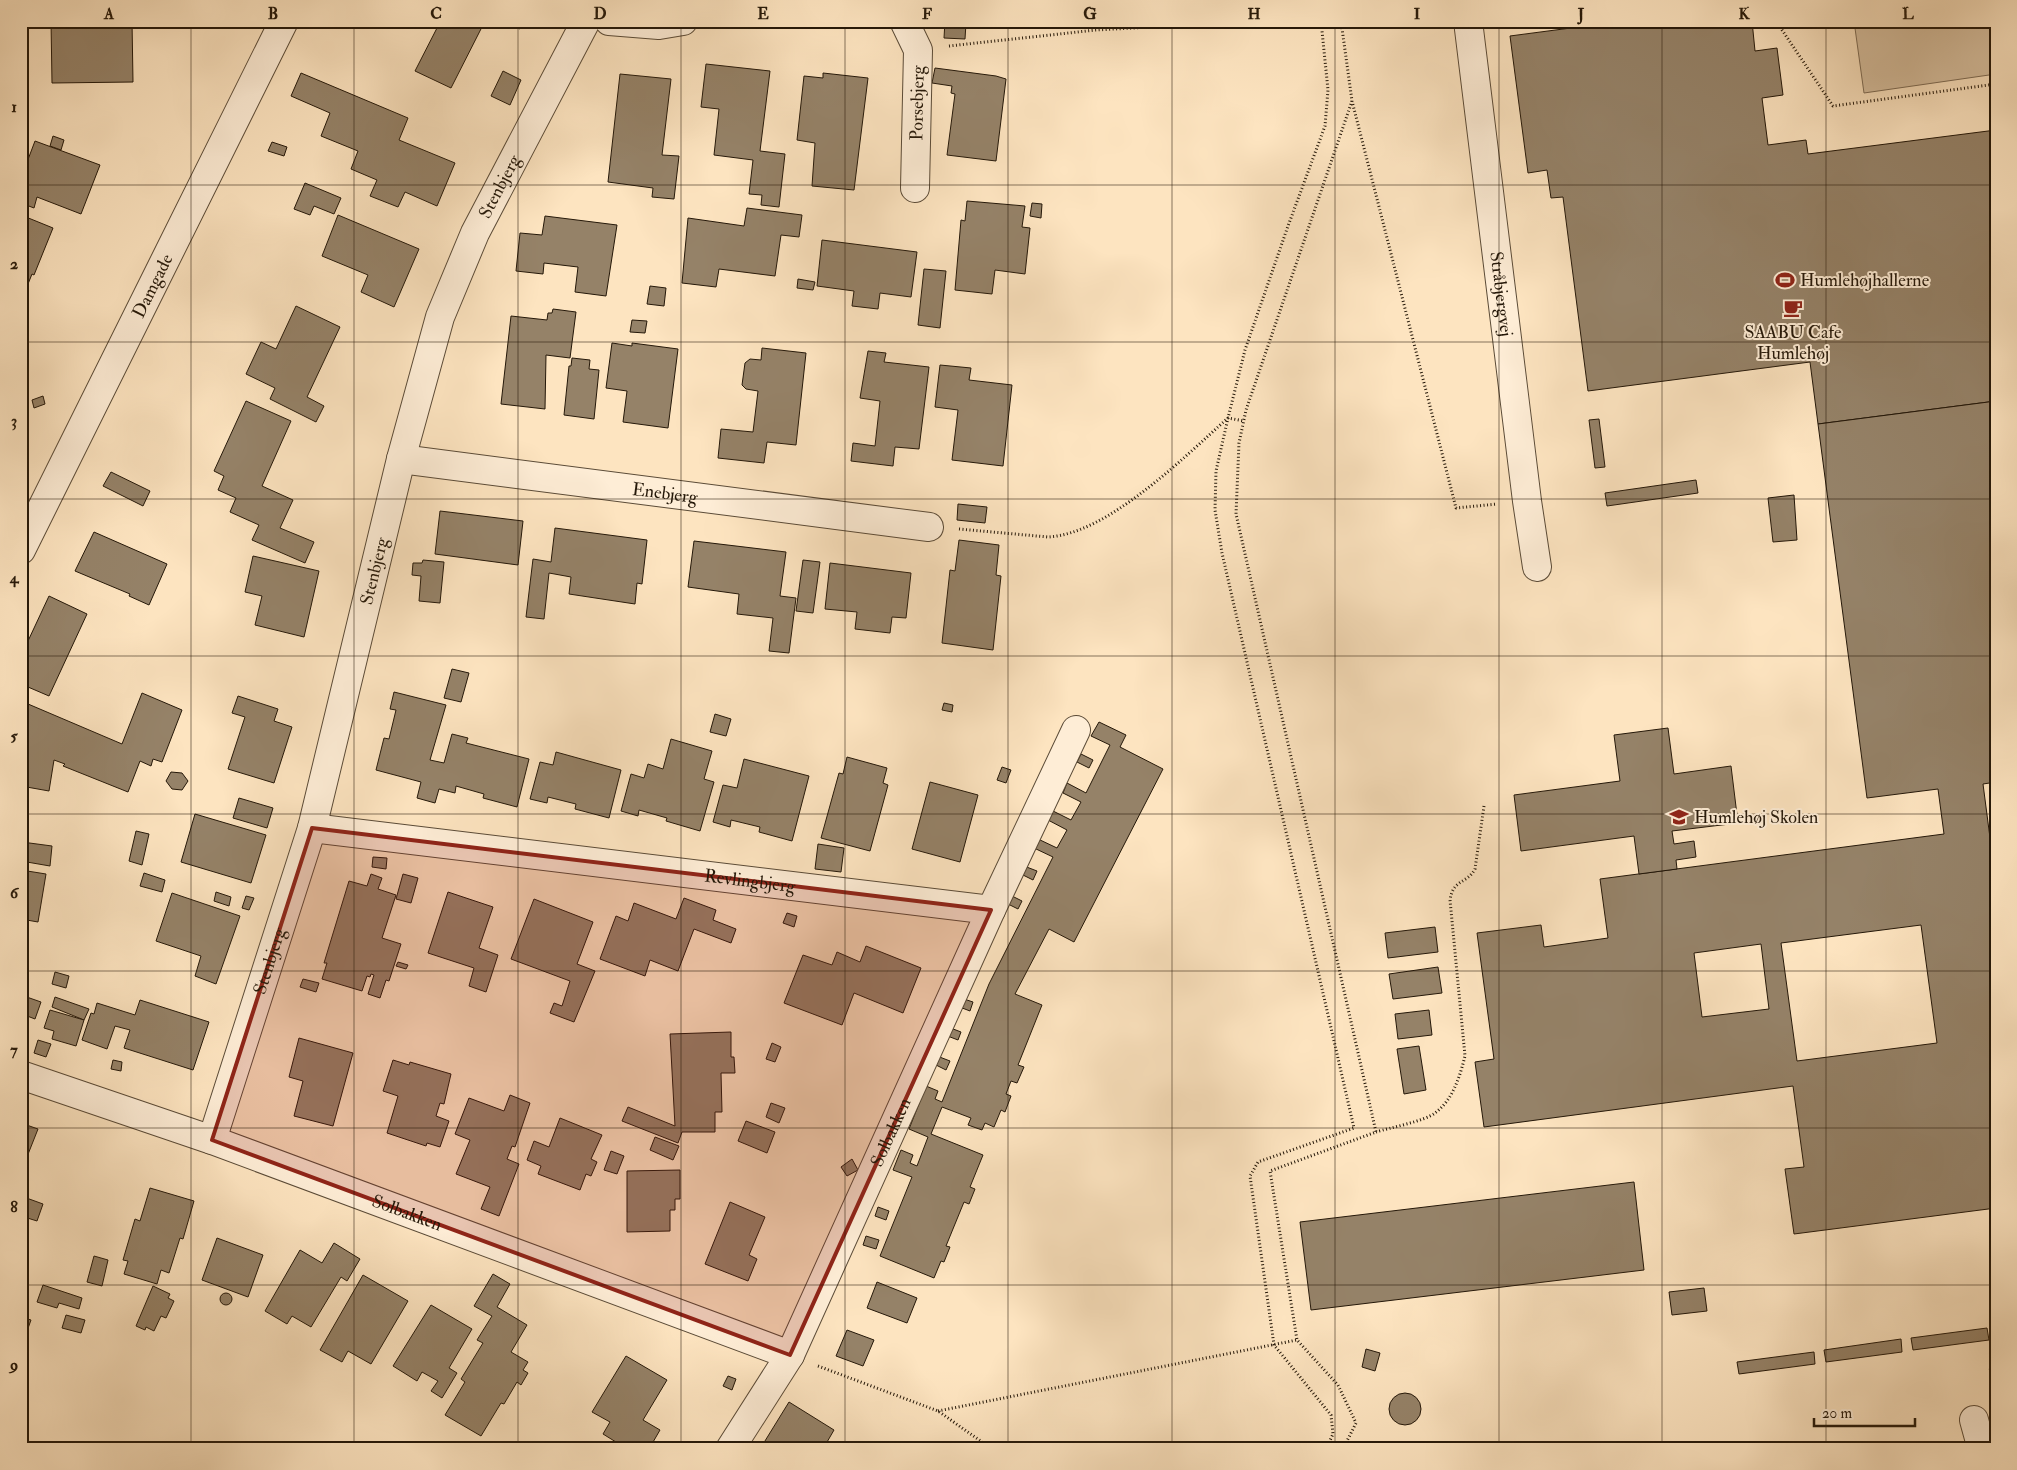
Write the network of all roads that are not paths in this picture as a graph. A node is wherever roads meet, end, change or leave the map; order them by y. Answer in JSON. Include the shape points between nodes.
{"nodes":[{"id":1,"x":284,"y":21,"type":"edge"},
{"id":2,"x":586,"y":21,"type":"edge"},
{"id":3,"x":609,"y":21,"type":"edge"},
{"id":4,"x":683,"y":21,"type":"edge"},
{"id":5,"x":904,"y":21,"type":"edge"},
{"id":6,"x":1468,"y":21,"type":"edge"},
{"id":7,"x":915,"y":188,"type":"dead end"},
{"id":8,"x":401,"y":459,"type":"junction"},
{"id":9,"x":929,"y":527,"type":"road end"},
{"id":10,"x":21,"y":550,"type":"edge"},
{"id":11,"x":1537,"y":567,"type":"dead end"},
{"id":12,"x":1076,"y":730,"type":"dead end"},
{"id":13,"x":312,"y":828,"type":"junction"},
{"id":14,"x":991,"y":910,"type":"junction"},
{"id":15,"x":21,"y":1075,"type":"edge"},
{"id":16,"x":212,"y":1140,"type":"junction"},
{"id":17,"x":790,"y":1355,"type":"junction"},
{"id":18,"x":1974,"y":1420,"type":"dead end"},
{"id":19,"x":730,"y":1449,"type":"edge"},
{"id":20,"x":1982,"y":1449,"type":"edge"}],
"edges":[{"from":1,"to":10,"type":"street","name":"Damgade"},
{"from":2,"to":8,"type":"street","name":"Stenbjerg","via":[[475,233],[440,317]]},
{"from":3,"to":4,"type":"street","via":[[659,25]]},
{"from":5,"to":7,"type":"street","name":"Porsebjerg","via":[[918,50]]},
{"from":6,"to":11,"type":"street","name":"Stråbjergvej"},
{"from":8,"to":9,"type":"street","name":"Enebjerg"},
{"from":8,"to":13,"type":"street","name":"Stenbjerg"},
{"from":12,"to":14,"type":"street"},
{"from":13,"to":14,"type":"street","name":"Revlingbjerg"},
{"from":13,"to":16,"type":"street","name":"Stenbjerg"},
{"from":14,"to":17,"type":"street","name":"Solbakken"},
{"from":15,"to":16,"type":"street","name":"Solbakken"},
{"from":16,"to":17,"type":"street","name":"Solbakken"},
{"from":17,"to":19,"type":"street","name":"Solbakken"},
{"from":18,"to":20,"type":"street"}]}
